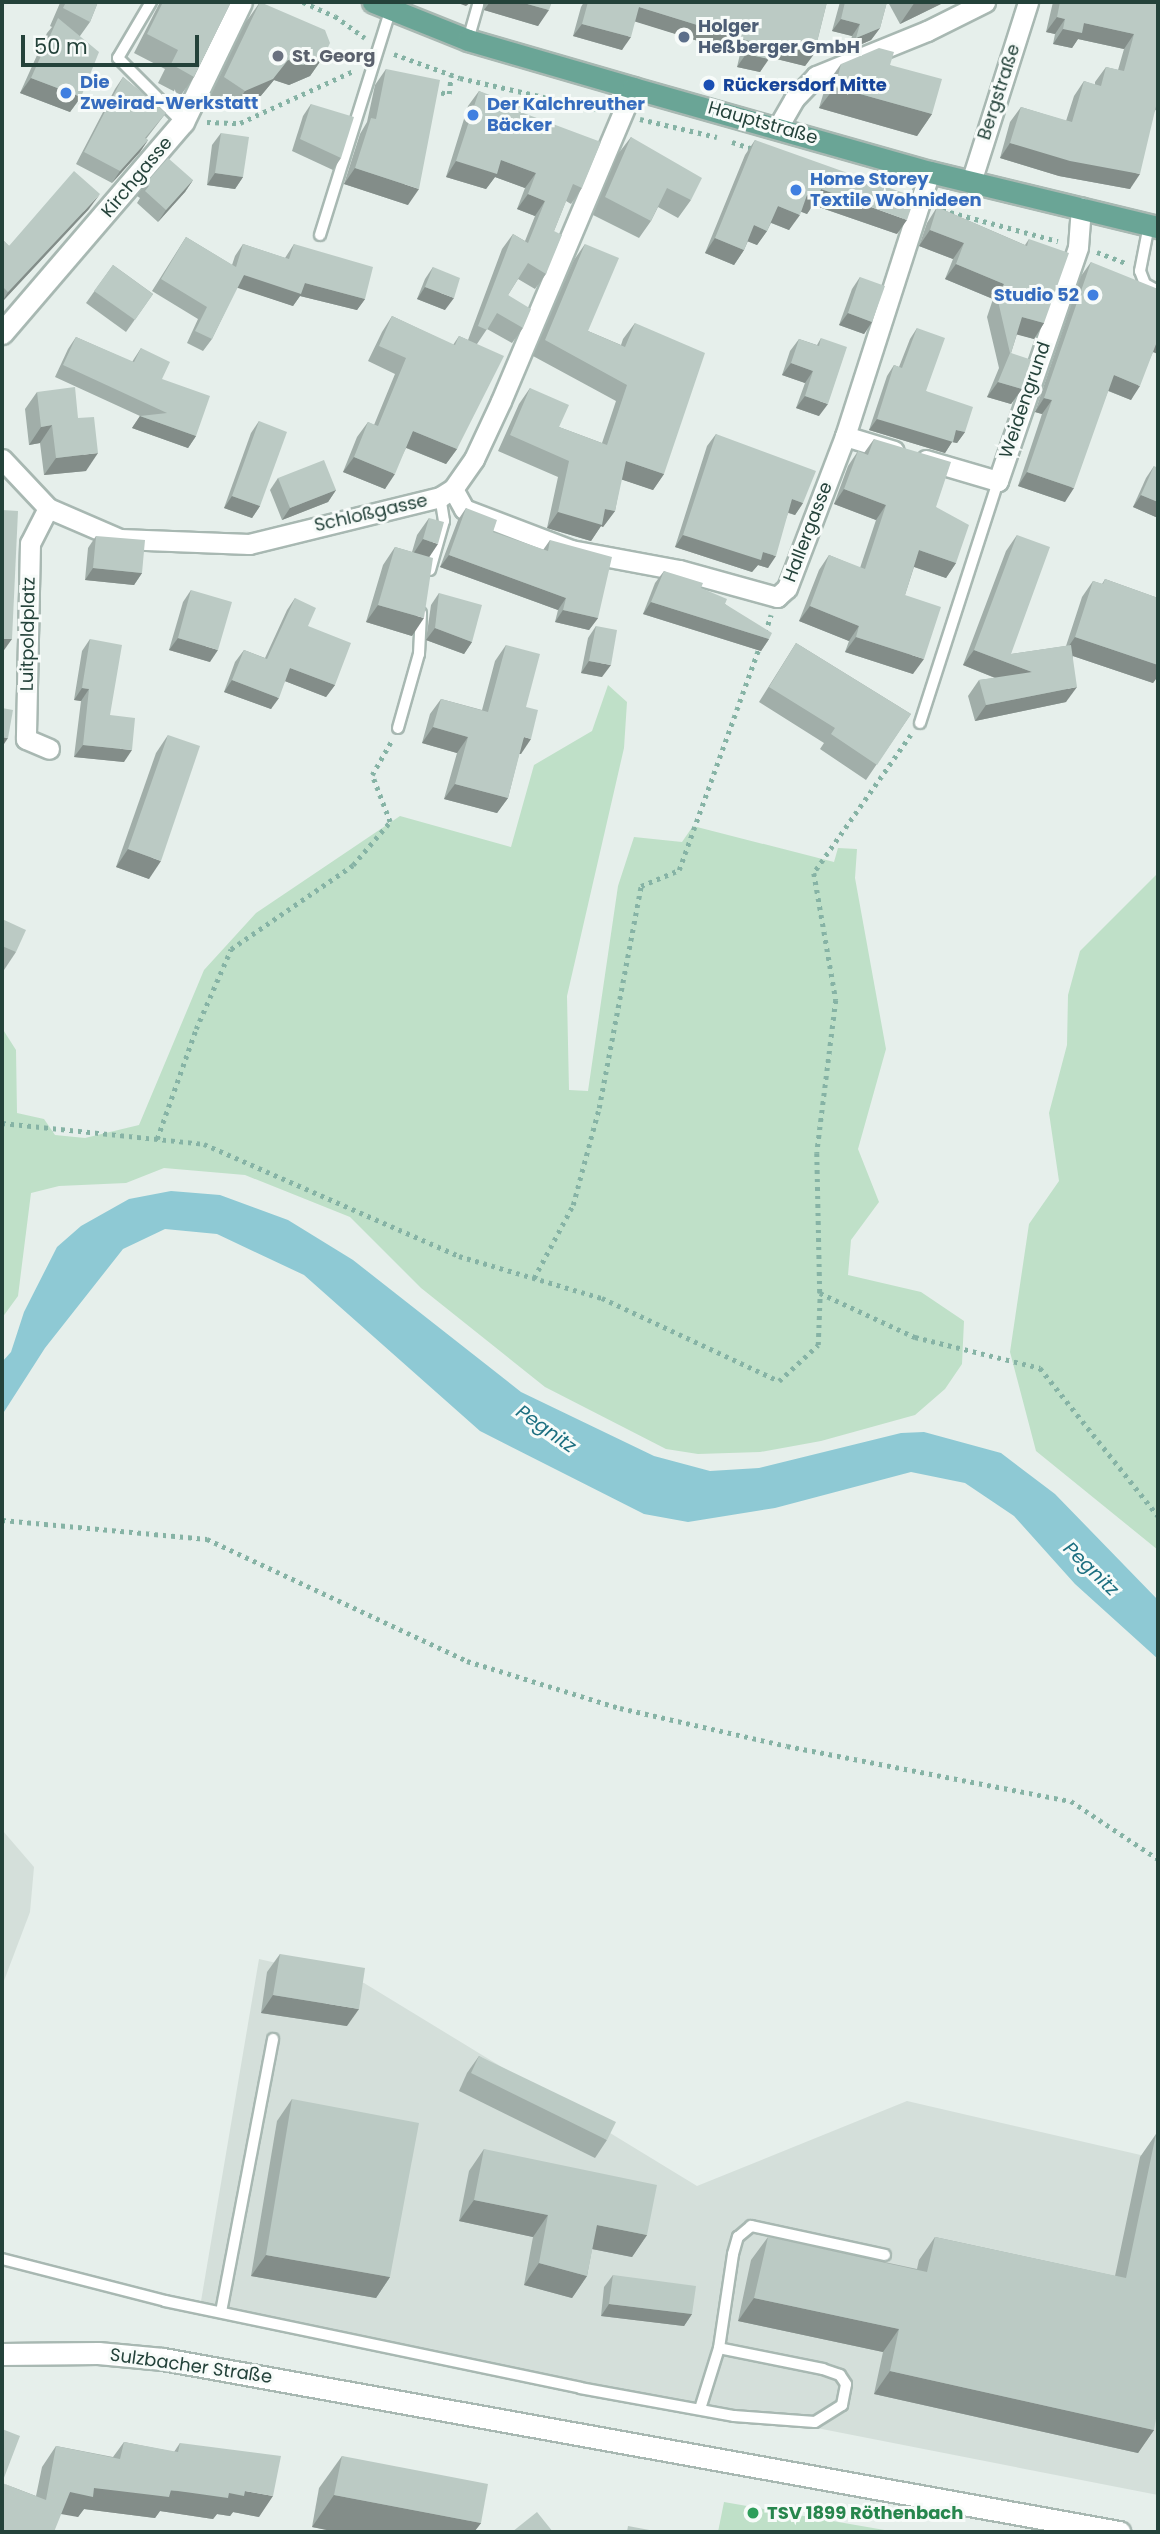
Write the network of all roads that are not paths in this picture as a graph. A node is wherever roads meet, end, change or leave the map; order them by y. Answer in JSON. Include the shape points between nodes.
{"nodes":[{"id":1,"x":151,"y":2,"type":"edge"},
{"id":2,"x":240,"y":2,"type":"edge"},
{"id":3,"x":479,"y":2,"type":"edge"},
{"id":4,"x":985,"y":2,"type":"edge"},
{"id":5,"x":1028,"y":2,"type":"edge"},
{"id":6,"x":394,"y":7,"type":"edge"},
{"id":7,"x":468,"y":40,"type":"junction"},
{"id":8,"x":634,"y":88,"type":"junction"},
{"id":9,"x":183,"y":122,"type":"junction"},
{"id":10,"x":778,"y":127,"type":"junction"},
{"id":11,"x":930,"y":172,"type":"junction"},
{"id":12,"x":971,"y":181,"type":"junction"},
{"id":13,"x":1081,"y":207,"type":"junction"},
{"id":14,"x":1154,"y":225,"type":"edge"},
{"id":15,"x":320,"y":235,"type":"dead end"},
{"id":16,"x":1158,"y":291,"type":"edge"},
{"id":17,"x":2,"y":333,"type":"edge"},
{"id":18,"x":845,"y":436,"type":"junction"},
{"id":19,"x":2,"y":459,"type":"edge"},
{"id":20,"x":998,"y":481,"type":"junction"},
{"id":21,"x":446,"y":493,"type":"junction"},
{"id":22,"x":48,"y":508,"type":"junction"},
{"id":23,"x":426,"y":587,"type":"edge"},
{"id":24,"x":424,"y":598,"type":"edge"},
{"id":25,"x":920,"y":723,"type":"road end"},
{"id":26,"x":398,"y":728,"type":"road end"},
{"id":27,"x":49,"y":749,"type":"dead end"},
{"id":28,"x":273,"y":2039,"type":"dead end"},
{"id":29,"x":885,"y":2255,"type":"dead end"},
{"id":30,"x":2,"y":2259,"type":"edge"},
{"id":31,"x":221,"y":2312,"type":"junction"},
{"id":32,"x":719,"y":2348,"type":"junction"},
{"id":33,"x":2,"y":2354,"type":"edge"},
{"id":34,"x":700,"y":2409,"type":"junction"},
{"id":35,"x":1119,"y":2532,"type":"edge"}],
"edges":[{"from":1,"to":9,"type":"lane","via":[[118,58]]},
{"from":2,"to":9,"type":"main road","name":"Kirchgasse"},
{"from":3,"to":7,"type":"lane"},
{"from":4,"to":10,"type":"street","via":[[816,76],[794,99]]},
{"from":5,"to":12,"type":"street","name":"Bergstraße"},
{"from":6,"to":7,"type":"main road","name":"Hauptstraße"},
{"from":6,"to":15,"type":"lane"},
{"from":7,"to":8,"type":"main road","name":"Hauptstraße"},
{"from":8,"to":10,"type":"main road","name":"Hauptstraße"},
{"from":8,"to":21,"type":"street","via":[[501,401],[474,458]]},
{"from":9,"to":17,"type":"main road","name":"Kirchgasse"},
{"from":10,"to":11,"type":"main road","name":"Hauptstraße"},
{"from":11,"to":12,"type":"main road","name":"Hauptstraße"},
{"from":11,"to":18,"type":"street","name":"Hallergasse"},
{"from":12,"to":13,"type":"main road","name":"Hauptstraße"},
{"from":13,"to":14,"type":"main road","name":"Hauptstraße"},
{"from":13,"to":20,"type":"street","name":"Weidengrund","via":[[1078,247]]},
{"from":14,"to":16,"type":"lane","via":[[1140,271],[1145,284]]},
{"from":18,"to":20,"type":"street","name":"Weidengrund"},
{"from":18,"to":21,"type":"street","name":"Hallergasse","via":[[787,588],[777,597],[679,570],[570,550],[464,509]]},
{"from":19,"to":22,"type":"street","name":"Schloßgasse"},
{"from":20,"to":25,"type":"lane"},
{"from":21,"to":22,"type":"street","name":"Schloßgasse","via":[[249,544],[120,539]]},
{"from":21,"to":23,"type":"lane","via":[[444,521]]},
{"from":22,"to":27,"type":"street","name":"Luitpoldplatz","via":[[30,543],[26,739]]},
{"from":24,"to":26,"type":"lane","via":[[419,654]]},
{"from":28,"to":31,"type":"lane"},
{"from":29,"to":32,"type":"lane","via":[[751,2226],[738,2237],[733,2254]]},
{"from":30,"to":31,"type":"lane"},
{"from":31,"to":34,"type":"lane"},
{"from":32,"to":34,"type":"lane"},
{"from":32,"to":34,"type":"lane","via":[[840,2375],[846,2395],[828,2418],[815,2422]]},
{"from":33,"to":35,"type":"main road","name":"Sulzbacher Straße","via":[[98,2353],[163,2359]]}]}
